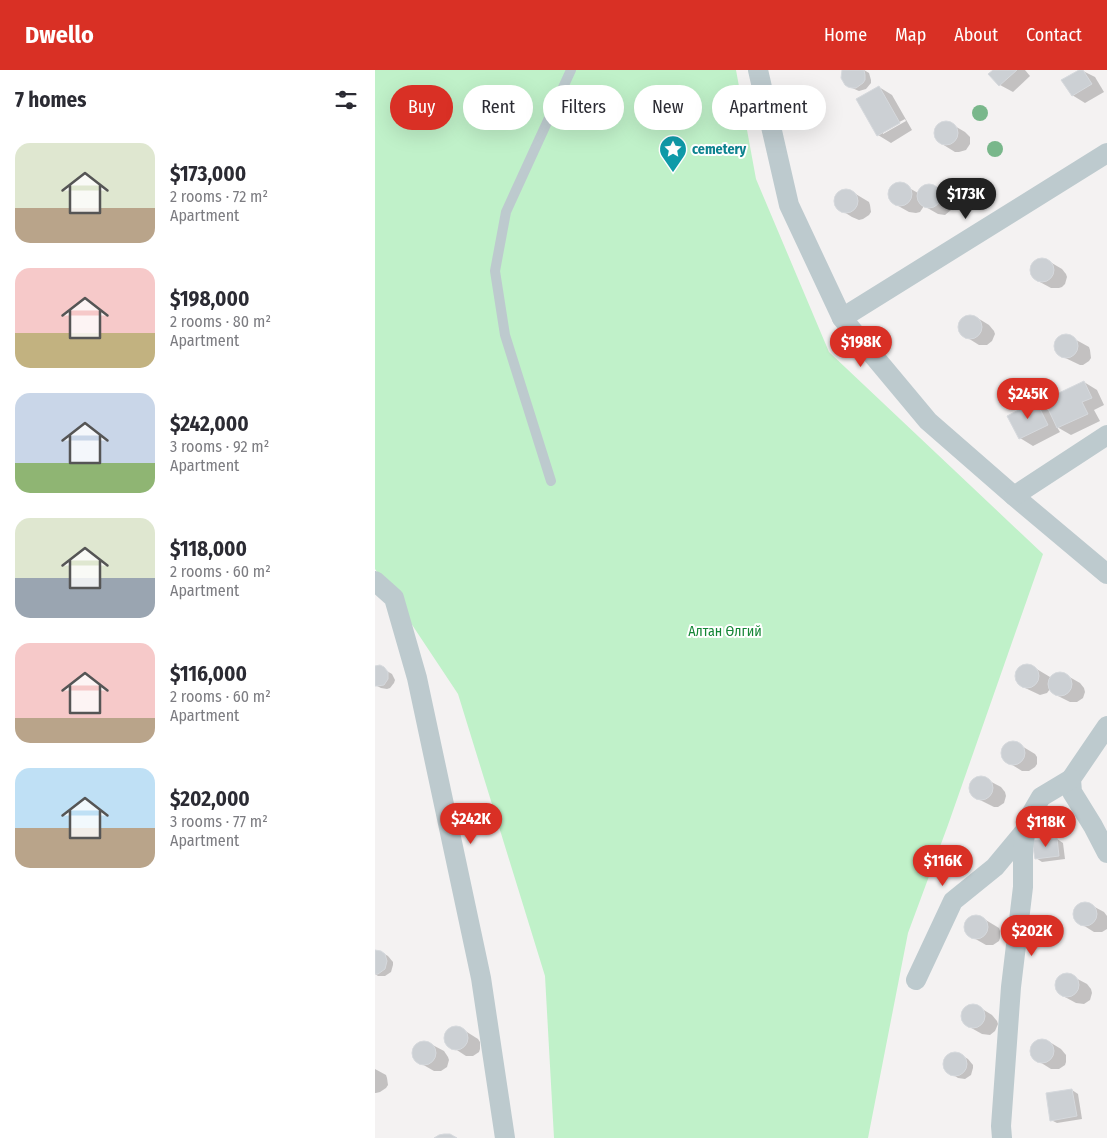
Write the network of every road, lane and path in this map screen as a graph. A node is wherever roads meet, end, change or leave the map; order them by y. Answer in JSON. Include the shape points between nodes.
{"nodes":[{"id":1,"x":571,"y":70,"type":"edge"},
{"id":2,"x":758,"y":70,"type":"edge"},
{"id":3,"x":1107,"y":153,"type":"edge"},
{"id":4,"x":842,"y":318,"type":"junction"},
{"id":5,"x":1107,"y":435,"type":"edge"},
{"id":6,"x":551,"y":481,"type":"dead end"},
{"id":7,"x":1014,"y":496,"type":"junction"},
{"id":8,"x":1107,"y":574,"type":"edge"},
{"id":9,"x":375,"y":581,"type":"edge"},
{"id":10,"x":1107,"y":726,"type":"edge"},
{"id":11,"x":1071,"y":779,"type":"junction"},
{"id":12,"x":1025,"y":831,"type":"junction"},
{"id":13,"x":1107,"y":853,"type":"edge"},
{"id":14,"x":916,"y":980,"type":"dead end"},
{"id":15,"x":505,"y":1138,"type":"edge"},
{"id":16,"x":1002,"y":1138,"type":"edge"}],
"edges":[{"from":1,"to":6,"type":"lane","via":[[506,212],[495,271],[505,336]]},
{"from":2,"to":4,"type":"street","via":[[789,204]]},
{"from":3,"to":4,"type":"street"},
{"from":4,"to":7,"type":"street","via":[[927,421]]},
{"from":5,"to":7,"type":"street"},
{"from":7,"to":8,"type":"street"},
{"from":9,"to":15,"type":"street","via":[[394,598],[417,678],[481,978]]},
{"from":10,"to":11,"type":"street"},
{"from":11,"to":12,"type":"street","via":[[1041,797]]},
{"from":11,"to":13,"type":"street","via":[[1072,792]]},
{"from":12,"to":14,"type":"street","via":[[995,866],[953,901]]},
{"from":12,"to":16,"type":"street"}]}
